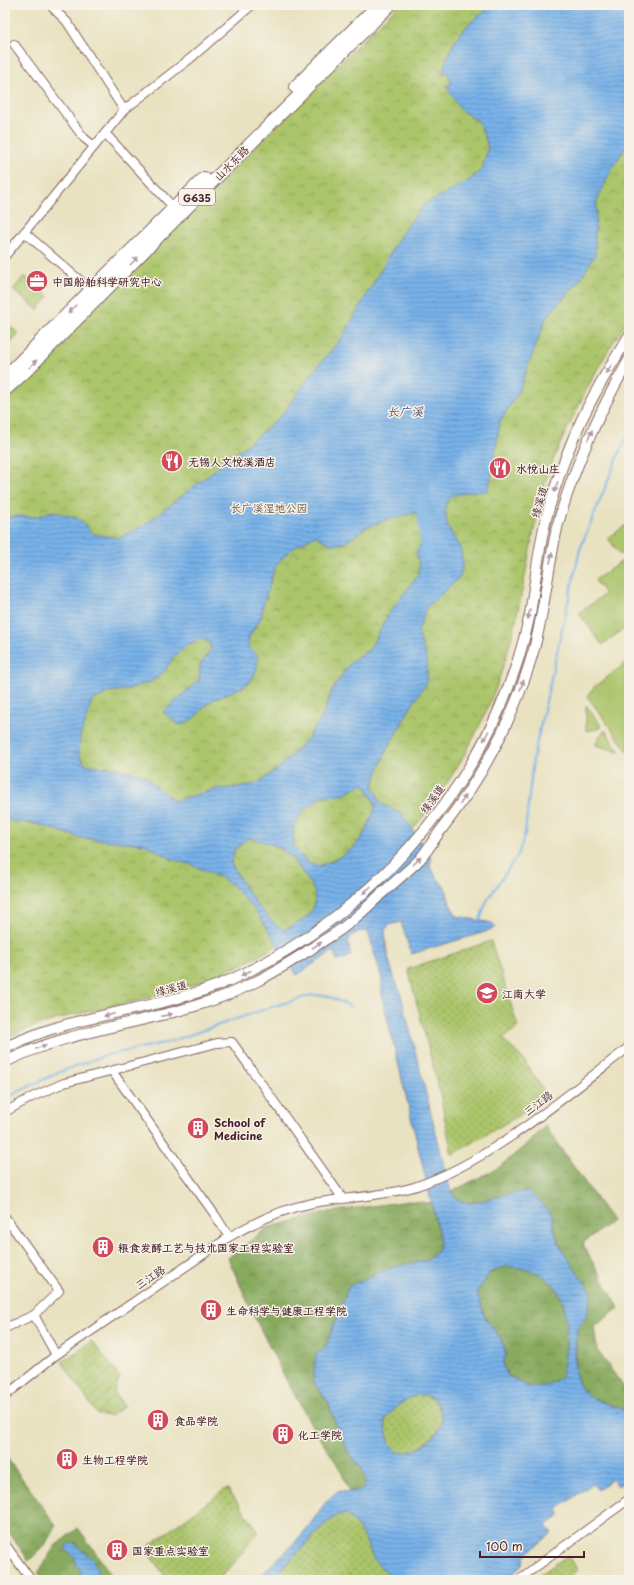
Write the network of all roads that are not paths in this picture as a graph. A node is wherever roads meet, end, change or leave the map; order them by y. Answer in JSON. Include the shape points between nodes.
{"nodes":[{"id":1,"x":50,"y":5,"type":"edge"},
{"id":2,"x":252,"y":5,"type":"edge"},
{"id":3,"x":378,"y":5,"type":"edge"},
{"id":4,"x":390,"y":5,"type":"edge"},
{"id":5,"x":14,"y":44,"type":"dead end"},
{"id":6,"x":124,"y":110,"type":"junction"},
{"id":7,"x":105,"y":133,"type":"junction"},
{"id":8,"x":94,"y":146,"type":"junction"},
{"id":9,"x":174,"y":208,"type":"junction"},
{"id":10,"x":24,"y":232,"type":"junction"},
{"id":11,"x":5,"y":256,"type":"edge"},
{"id":12,"x":91,"y":290,"type":"junction"},
{"id":13,"x":629,"y":336,"type":"edge"},
{"id":14,"x":629,"y":360,"type":"edge"},
{"id":15,"x":5,"y":377,"type":"edge"},
{"id":16,"x":5,"y":390,"type":"edge"},
{"id":17,"x":5,"y":1047,"type":"edge"},
{"id":18,"x":629,"y":1048,"type":"edge"},
{"id":19,"x":5,"y":1062,"type":"edge"},
{"id":20,"x":112,"y":1071,"type":"junction"},
{"id":21,"x":5,"y":1112,"type":"edge"},
{"id":22,"x":343,"y":1199,"type":"junction"},
{"id":23,"x":5,"y":1218,"type":"edge"},
{"id":24,"x":229,"y":1237,"type":"junction"},
{"id":25,"x":34,"y":1315,"type":"junction"},
{"id":26,"x":5,"y":1328,"type":"edge"},
{"id":27,"x":56,"y":1355,"type":"junction"},
{"id":28,"x":5,"y":1396,"type":"edge"},
{"id":29,"x":629,"y":1499,"type":"edge"},
{"id":30,"x":5,"y":1544,"type":"edge"},
{"id":31,"x":31,"y":1580,"type":"edge"},
{"id":32,"x":518,"y":1580,"type":"edge"}],
"edges":[{"from":1,"to":6,"type":"street","via":[[67,22]]},
{"from":2,"to":6,"type":"street","via":[[191,58]]},
{"from":3,"to":9,"type":"highway","name":"山水东路","number":"G635"},
{"from":16,"to":4,"type":"highway","name":"山水东路","number":"G635","one_way":true},
{"from":5,"to":8,"type":"street","via":[[84,138]]},
{"from":6,"to":7,"type":"street"},
{"from":7,"to":8,"type":"street"},
{"from":7,"to":9,"type":"street"},
{"from":8,"to":10,"type":"street"},
{"from":9,"to":12,"type":"highway","name":"山水东路","number":"G635"},
{"from":10,"to":11,"type":"street"},
{"from":10,"to":12,"type":"street"},
{"from":12,"to":15,"type":"highway","name":"山水东路","number":"G635","one_way":true},
{"from":13,"to":17,"type":"main road","name":"缘溪道","one_way":true,"via":[[581,421],[558,482],[545,525],[530,615],[501,705],[474,759],[431,821],[391,868],[319,930],[247,973],[193,995],[58,1027]]},
{"from":19,"to":14,"type":"main road","one_way":true,"via":[[63,1040],[215,1001],[257,982],[343,928],[420,858],[456,812],[491,755],[516,704],[540,626],[558,525],[569,490],[596,420]]},
{"from":18,"to":22,"type":"street","name":"三江路","via":[[510,1137],[454,1170],[390,1194]]},
{"from":20,"to":21,"type":"street","via":[[64,1083]]},
{"from":20,"to":22,"type":"street","via":[[217,1043],[232,1042]]},
{"from":20,"to":24,"type":"street"},
{"from":22,"to":24,"type":"street","name":"三江路","via":[[284,1210],[259,1220]]},
{"from":23,"to":25,"type":"street","via":[[58,1291]]},
{"from":24,"to":27,"type":"street","name":"三江路"},
{"from":25,"to":26,"type":"street"},
{"from":25,"to":27,"type":"street"},
{"from":27,"to":28,"type":"street","name":"三江路"},
{"from":29,"to":32,"type":"street"},
{"from":30,"to":31,"type":"street"}]}
